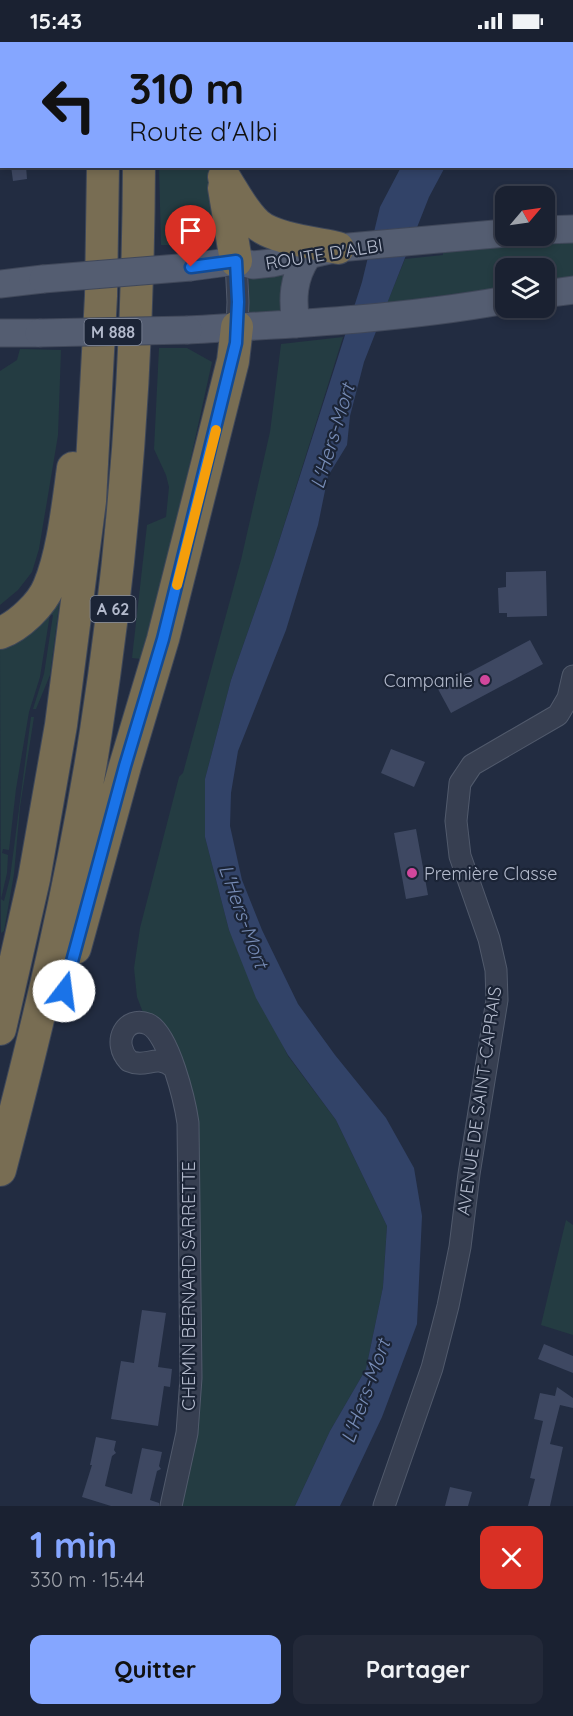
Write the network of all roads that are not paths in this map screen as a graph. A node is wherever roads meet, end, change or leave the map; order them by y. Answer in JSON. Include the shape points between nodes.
{"nodes":[{"id":1,"x":102,"y":168,"type":"edge"},
{"id":2,"x":103,"y":168,"type":"edge"},
{"id":3,"x":139,"y":168,"type":"edge"},
{"id":4,"x":223,"y":172,"type":"edge"},
{"id":5,"x":573,"y":229,"type":"edge"},
{"id":6,"x":555,"y":230,"type":"edge"},
{"id":7,"x":495,"y":234,"type":"edge"},
{"id":8,"x":338,"y":248,"type":"junction"},
{"id":9,"x":307,"y":257,"type":"junction"},
{"id":10,"x":236,"y":261,"type":"junction"},
{"id":11,"x":0,"y":284,"type":"edge"},
{"id":12,"x":573,"y":290,"type":"edge"},
{"id":13,"x":555,"y":292,"type":"edge"},
{"id":14,"x":495,"y":302,"type":"edge"},
{"id":15,"x":306,"y":323,"type":"junction"},
{"id":16,"x":237,"y":327,"type":"junction"},
{"id":17,"x":0,"y":333,"type":"edge"},
{"id":18,"x":0,"y":633,"type":"edge"},
{"id":19,"x":573,"y":676,"type":"edge"},
{"id":20,"x":0,"y":1029,"type":"edge"},
{"id":21,"x":33,"y":1044,"type":"junction"},
{"id":22,"x":173,"y":1067,"type":"dead end"},
{"id":23,"x":0,"y":1170,"type":"edge"},
{"id":24,"x":171,"y":1506,"type":"edge"},
{"id":25,"x":384,"y":1506,"type":"edge"}],
"edges":[{"from":1,"to":18,"type":"highway","via":[[87,220],[76,439],[57,555],[50,585],[40,601]]},
{"from":2,"to":20,"type":"highway","number":"A 62","via":[[101,296],[90,501],[61,725],[34,879]]},
{"from":3,"to":21,"type":"highway","number":"A 62","via":[[137,298],[113,604],[73,860]]},
{"from":4,"to":8,"type":"highway","via":[[258,225],[292,238]]},
{"from":4,"to":10,"type":"highway"},
{"from":5,"to":6,"type":"main road"},
{"from":7,"to":8,"type":"main road","name":"ROUTE D'ALBI"},
{"from":8,"to":9,"type":"main road","name":"ROUTE D'ALBI"},
{"from":9,"to":10,"type":"main road","name":"ROUTE D'ALBI","via":[[253,265]]},
{"from":9,"to":15,"type":"main road","via":[[298,270],[293,290]]},
{"from":10,"to":11,"type":"main road","name":"ROUTE D'ALBI","bridge":true},
{"from":10,"to":16,"type":"street"},
{"from":12,"to":13,"type":"main road"},
{"from":14,"to":15,"type":"main road","number":"M 888"},
{"from":15,"to":16,"type":"main road","number":"M 888"},
{"from":16,"to":17,"type":"main road","number":"M 888","bridge":true},
{"from":16,"to":21,"type":"highway","via":[[233,361],[163,639],[64,991]]},
{"from":19,"to":25,"type":"street","name":"AVENUE DE SAINT-CAPRAIS","via":[[568,698],[558,715],[472,765],[460,783],[456,821],[460,856],[489,939],[497,1000],[448,1306],[432,1368]]},
{"from":21,"to":23,"type":"highway","number":"A 62"},
{"from":22,"to":24,"type":"street","name":"CHEMIN BERNARD SARRETTE","via":[[188,1123],[191,1378],[187,1432]]}]}
